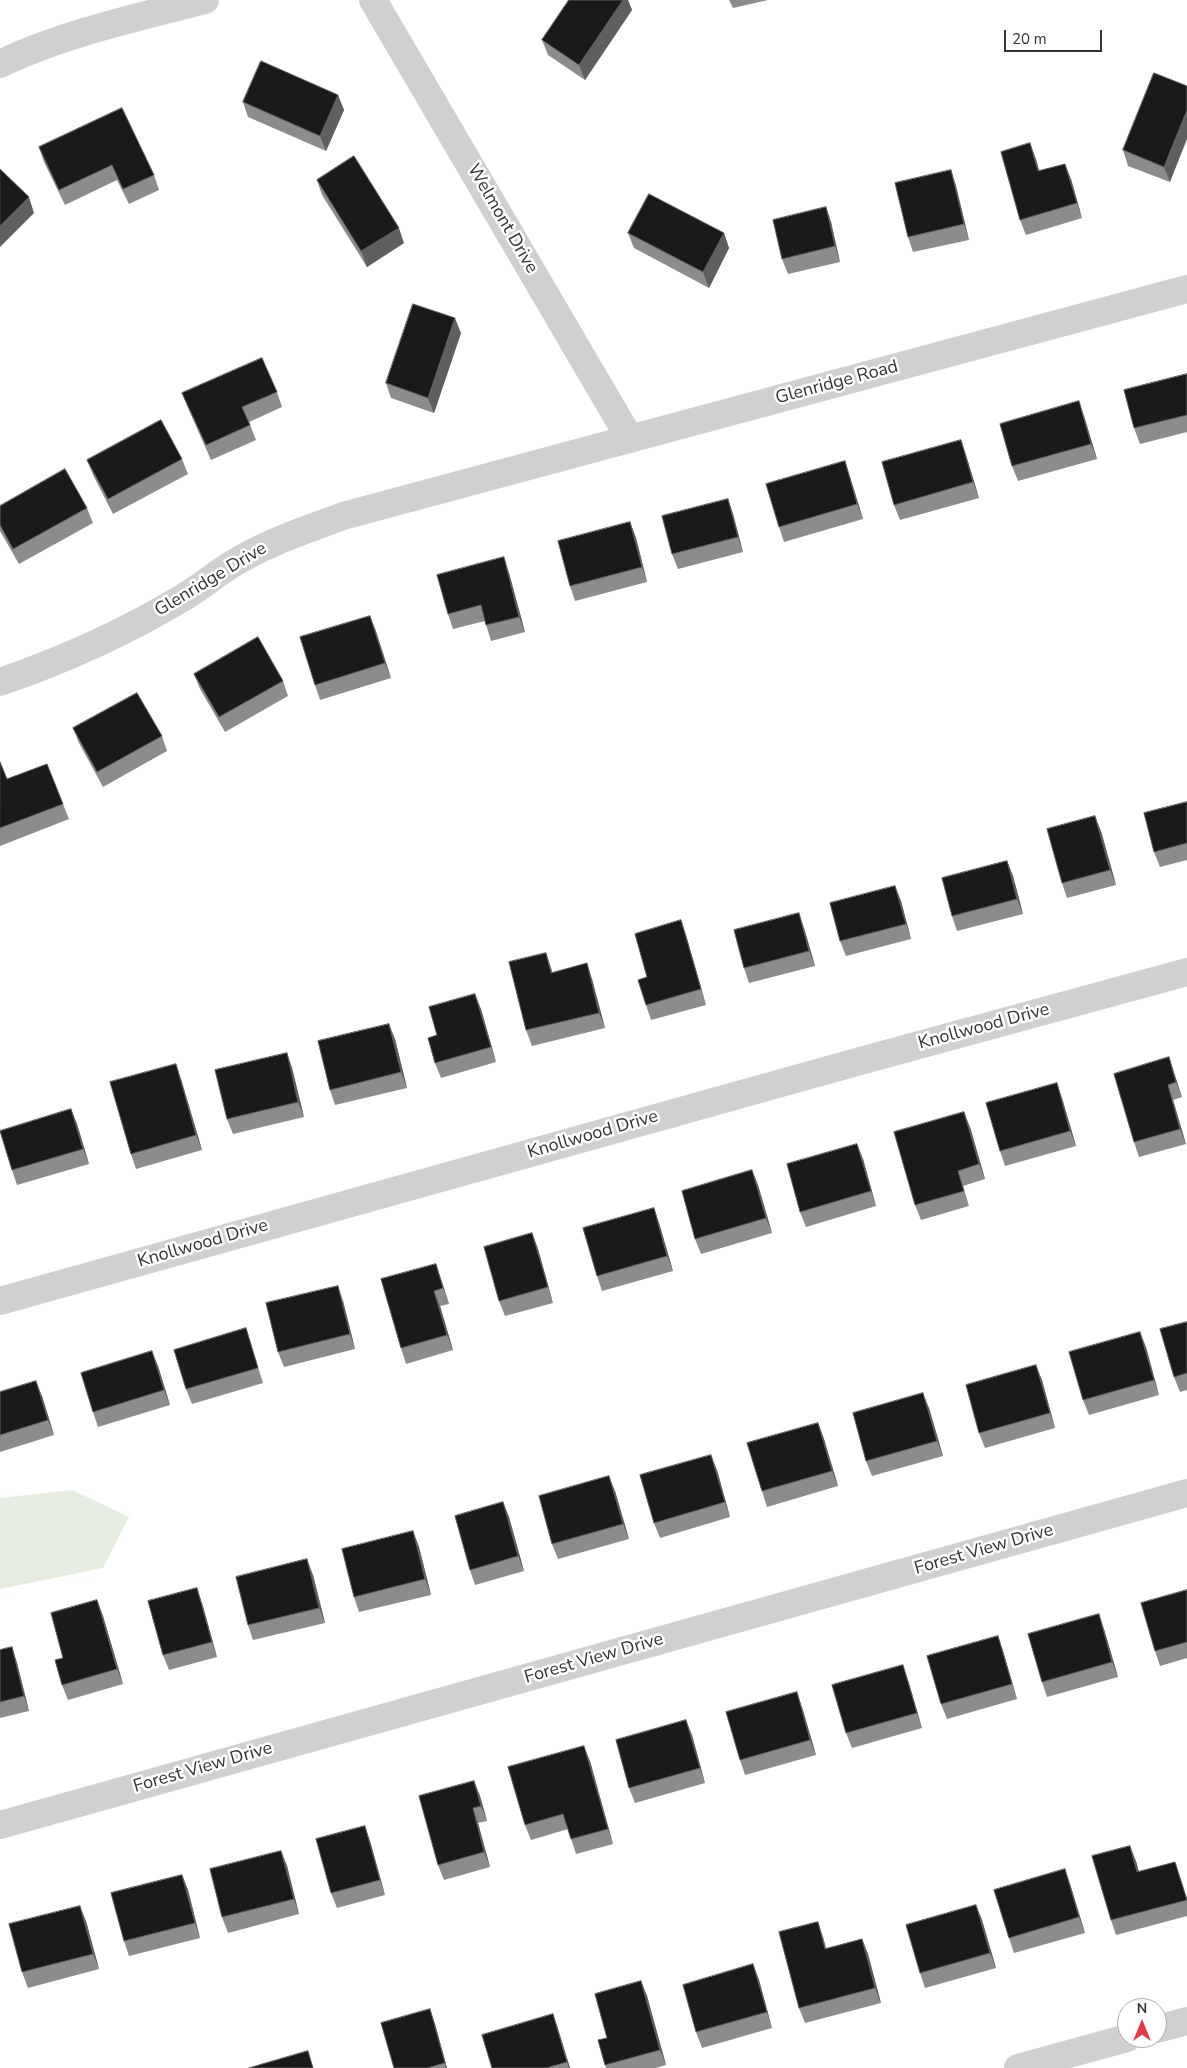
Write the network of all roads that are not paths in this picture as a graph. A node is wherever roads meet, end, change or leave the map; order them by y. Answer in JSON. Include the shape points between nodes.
{"nodes":[{"id":1,"x":205,"y":0,"type":"edge"},
{"id":2,"x":373,"y":0,"type":"edge"},
{"id":3,"x":0,"y":64,"type":"edge"},
{"id":4,"x":1187,"y":289,"type":"edge"},
{"id":5,"x":630,"y":439,"type":"junction"},
{"id":6,"x":486,"y":478,"type":"joint"},
{"id":7,"x":0,"y":682,"type":"edge"},
{"id":8,"x":1187,"y":972,"type":"edge"},
{"id":9,"x":0,"y":1301,"type":"edge"},
{"id":10,"x":1187,"y":1494,"type":"edge"},
{"id":11,"x":0,"y":1825,"type":"edge"},
{"id":12,"x":1187,"y":2021,"type":"edge"},
{"id":13,"x":1167,"y":2026,"type":"edge"},
{"id":14,"x":1117,"y":2041,"type":"edge"},
{"id":15,"x":1018,"y":2068,"type":"edge"}],
"edges":[{"from":1,"to":3,"type":"street","via":[[22,53]]},
{"from":2,"to":5,"type":"street","name":"Welmont Drive"},
{"from":4,"to":5,"type":"street","name":"Glenridge Road"},
{"from":5,"to":6,"type":"street","name":"Glenridge Road"},
{"from":6,"to":7,"type":"street","name":"Glenridge Drive","via":[[343,516],[281,539],[235,562],[184,597],[119,633]]},
{"from":8,"to":9,"type":"street","name":"Knollwood Drive"},
{"from":10,"to":11,"type":"street","name":"Forest View Drive"},
{"from":12,"to":13,"type":"street"},
{"from":14,"to":15,"type":"street"}]}
